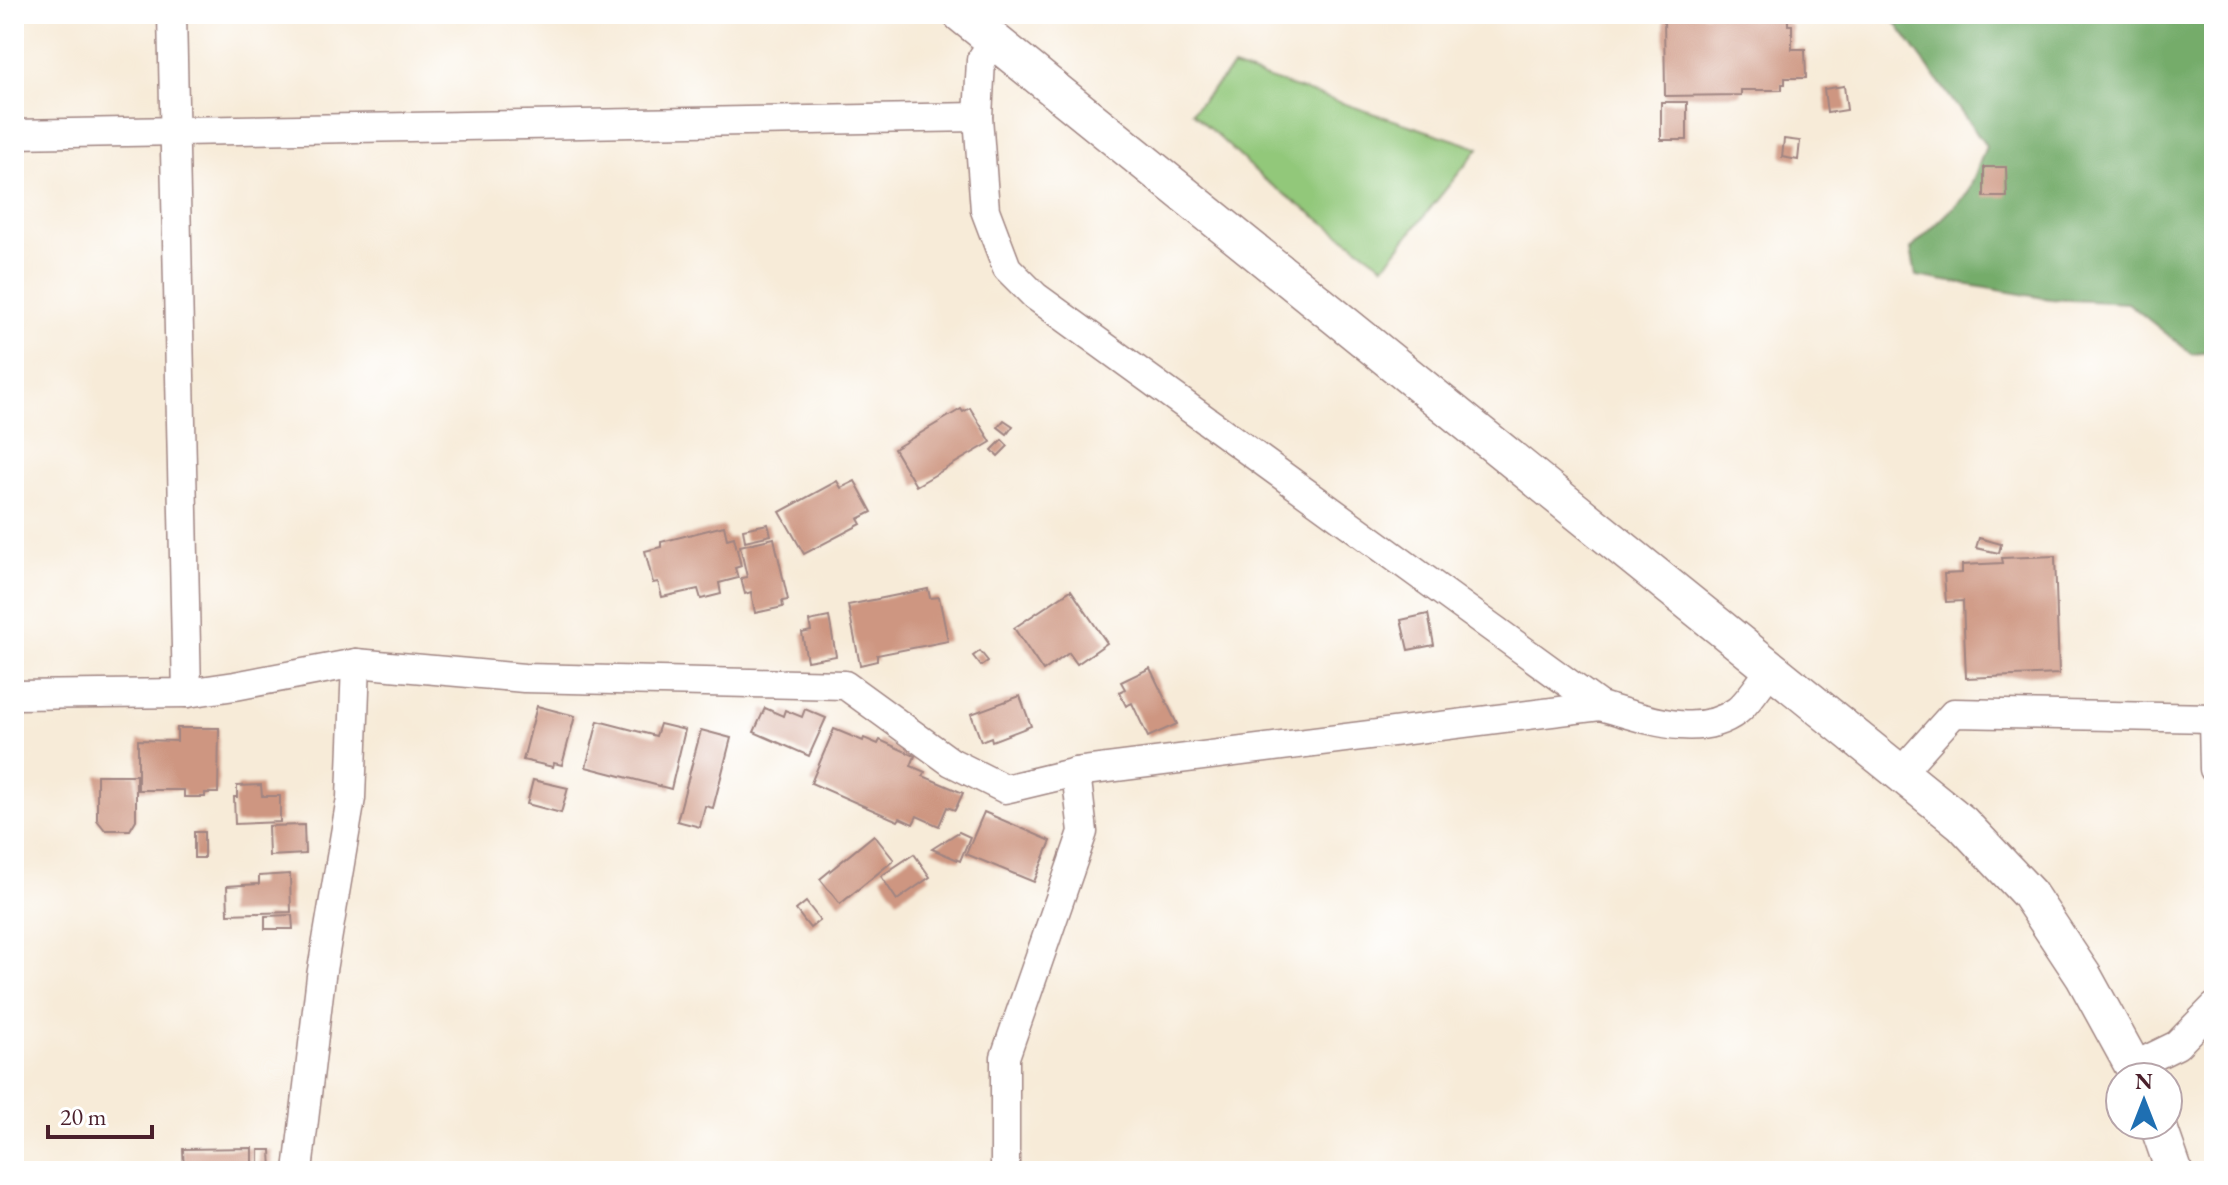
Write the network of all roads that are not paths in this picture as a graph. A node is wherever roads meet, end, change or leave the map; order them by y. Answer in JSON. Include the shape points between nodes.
{"nodes":[{"id":1,"x":172,"y":14,"type":"edge"},
{"id":2,"x":961,"y":14,"type":"edge"},
{"id":3,"x":994,"y":40,"type":"junction"},
{"id":4,"x":978,"y":117,"type":"junction"},
{"id":5,"x":175,"y":130,"type":"junction"},
{"id":6,"x":14,"y":134,"type":"edge"},
{"id":7,"x":356,"y":663,"type":"junction"},
{"id":8,"x":1772,"y":668,"type":"junction"},
{"id":9,"x":187,"y":693,"type":"junction"},
{"id":10,"x":14,"y":695,"type":"edge"},
{"id":11,"x":1600,"y":706,"type":"junction"},
{"id":12,"x":2213,"y":718,"type":"edge"},
{"id":13,"x":2214,"y":769,"type":"edge"},
{"id":14,"x":1076,"y":772,"type":"junction"},
{"id":15,"x":1900,"y":773,"type":"junction"},
{"id":16,"x":2214,"y":1007,"type":"edge"},
{"id":17,"x":2131,"y":1061,"type":"edge"},
{"id":18,"x":2153,"y":1061,"type":"edge"},
{"id":19,"x":2164,"y":1141,"type":"edge"},
{"id":20,"x":298,"y":1171,"type":"edge"},
{"id":21,"x":1005,"y":1171,"type":"edge"},
{"id":22,"x":2174,"y":1171,"type":"edge"}],
"edges":[{"from":1,"to":5,"type":"street"},
{"from":2,"to":3,"type":"street"},
{"from":3,"to":4,"type":"street","via":[[981,60]]},
{"from":3,"to":8,"type":"street"},
{"from":4,"to":5,"type":"street"},
{"from":4,"to":11,"type":"street","via":[[985,210],[1007,268],[1035,296]]},
{"from":5,"to":6,"type":"street"},
{"from":5,"to":9,"type":"street"},
{"from":7,"to":9,"type":"street"},
{"from":7,"to":14,"type":"street","via":[[524,678],[845,685],[951,762],[1005,789]]},
{"from":7,"to":20,"type":"street","via":[[351,798],[321,976]]},
{"from":8,"to":11,"type":"street","via":[[1739,710],[1711,725],[1667,724]]},
{"from":8,"to":15,"type":"street"},
{"from":9,"to":10,"type":"street"},
{"from":11,"to":14,"type":"street"},
{"from":12,"to":13,"type":"street"},
{"from":12,"to":15,"type":"street","via":[[1954,713]]},
{"from":14,"to":21,"type":"street","via":[[1083,832],[1005,1057]]},
{"from":15,"to":17,"type":"street","via":[[1962,823],[2029,894]]},
{"from":16,"to":18,"type":"street"},
{"from":19,"to":22,"type":"street"}]}
